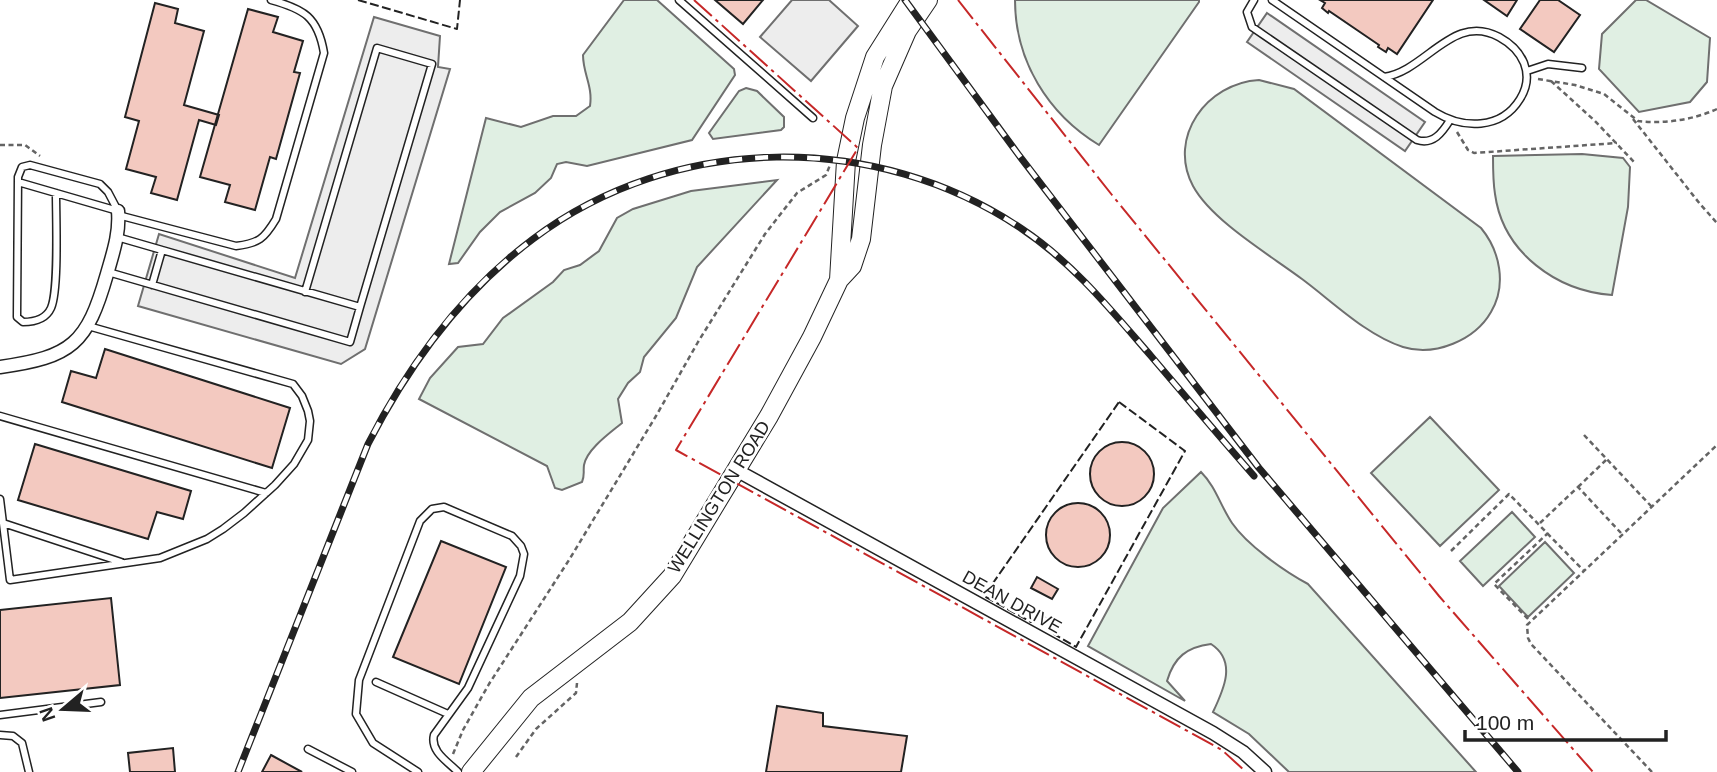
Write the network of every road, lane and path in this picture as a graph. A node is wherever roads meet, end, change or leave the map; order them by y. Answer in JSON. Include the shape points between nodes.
{"nodes":[{"id":1,"x":271,"y":0,"type":"edge"},
{"id":2,"x":679,"y":0,"type":"edge"},
{"id":3,"x":911,"y":0,"type":"edge"},
{"id":4,"x":928,"y":0,"type":"edge"},
{"id":5,"x":1254,"y":0,"type":"edge"},
{"id":6,"x":1272,"y":0,"type":"edge"},
{"id":7,"x":1582,"y":68,"type":"dead end"},
{"id":8,"x":1527,"y":74,"type":"junction"},
{"id":9,"x":1384,"y":77,"type":"junction"},
{"id":10,"x":1551,"y":81,"type":"junction"},
{"id":11,"x":1717,"y":109,"type":"edge"},
{"id":12,"x":1631,"y":116,"type":"junction"},
{"id":13,"x":813,"y":118,"type":"dead end"},
{"id":14,"x":1450,"y":120,"type":"junction"},
{"id":15,"x":1617,"y":143,"type":"junction"},
{"id":16,"x":0,"y":145,"type":"edge"},
{"id":17,"x":42,"y":159,"type":"dead end"},
{"id":18,"x":1634,"y":162,"type":"dead end"},
{"id":19,"x":830,"y":163,"type":"dead end"},
{"id":20,"x":18,"y":183,"type":"junction"},
{"id":21,"x":56,"y":193,"type":"junction"},
{"id":22,"x":118,"y":213,"type":"junction"},
{"id":23,"x":1717,"y":223,"type":"edge"},
{"id":24,"x":117,"y":237,"type":"junction"},
{"id":25,"x":162,"y":250,"type":"junction"},
{"id":26,"x":108,"y":272,"type":"junction"},
{"id":27,"x":839,"y":280,"type":"junction"},
{"id":28,"x":152,"y":285,"type":"junction"},
{"id":29,"x":305,"y":292,"type":"junction"},
{"id":30,"x":360,"y":307,"type":"junction"},
{"id":31,"x":88,"y":326,"type":"junction"},
{"id":32,"x":0,"y":367,"type":"edge"},
{"id":33,"x":0,"y":416,"type":"edge"},
{"id":34,"x":1584,"y":435,"type":"dead end"},
{"id":35,"x":1717,"y":445,"type":"edge"},
{"id":36,"x":1607,"y":460,"type":"junction"},
{"id":37,"x":736,"y":470,"type":"junction"},
{"id":38,"x":1578,"y":487,"type":"junction"},
{"id":39,"x":266,"y":493,"type":"junction"},
{"id":40,"x":0,"y":499,"type":"edge"},
{"id":41,"x":1651,"y":506,"type":"junction"},
{"id":42,"x":3,"y":523,"type":"junction"},
{"id":43,"x":1539,"y":524,"type":"junction"},
{"id":44,"x":1548,"y":533,"type":"junction"},
{"id":45,"x":1621,"y":533,"type":"junction"},
{"id":46,"x":1451,"y":551,"type":"dead end"},
{"id":47,"x":125,"y":563,"type":"junction"},
{"id":48,"x":1583,"y":570,"type":"junction"},
{"id":49,"x":1529,"y":621,"type":"junction"},
{"id":50,"x":578,"y":681,"type":"dead end"},
{"id":51,"x":376,"y":682,"type":"dead end"},
{"id":52,"x":101,"y":702,"type":"dead end"},
{"id":53,"x":448,"y":714,"type":"junction"},
{"id":54,"x":0,"y":715,"type":"edge"},
{"id":55,"x":0,"y":735,"type":"edge"},
{"id":56,"x":308,"y":749,"type":"dead end"},
{"id":57,"x":516,"y":757,"type":"dead end"},
{"id":58,"x":449,"y":764,"type":"junction"},
{"id":59,"x":29,"y":772,"type":"edge"},
{"id":60,"x":352,"y":772,"type":"edge"},
{"id":61,"x":418,"y":772,"type":"edge"},
{"id":62,"x":458,"y":772,"type":"edge"},
{"id":63,"x":471,"y":772,"type":"edge"},
{"id":64,"x":1265,"y":772,"type":"edge"},
{"id":65,"x":1652,"y":772,"type":"edge"}],
"edges":[{"from":1,"to":22,"type":"lane","via":[[310,16],[324,53],[276,219],[266,236],[236,246]]},
{"from":2,"to":13,"type":"lane"},
{"from":3,"to":27,"type":"main road","name":"WELLINGTON ROAD","via":[[875,58],[855,118],[846,161]]},
{"from":4,"to":27,"type":"main road","name":"WELLINGTON ROAD","via":[[907,31],[883,86],[861,239],[852,266]]},
{"from":5,"to":14,"type":"lane","via":[[1247,12],[1252,27],[1417,140],[1426,142],[1438,136]]},
{"from":6,"to":9,"type":"lane"},
{"from":7,"to":8,"type":"lane","via":[[1548,64]]},
{"from":8,"to":9,"type":"lane","via":[[1515,49],[1482,30],[1455,35],[1408,69]]},
{"from":8,"to":10,"type":"path"},
{"from":8,"to":14,"type":"lane","via":[[1517,104],[1501,118],[1479,124]]},
{"from":9,"to":14,"type":"lane"},
{"from":10,"to":12,"type":"path","via":[[1605,94]]},
{"from":10,"to":15,"type":"path"},
{"from":11,"to":12,"type":"path","via":[[1668,121],[1641,122]]},
{"from":12,"to":23,"type":"path"},
{"from":14,"to":15,"type":"path","via":[[1474,153]]},
{"from":15,"to":18,"type":"path"},
{"from":16,"to":17,"type":"path","via":[[25,145]]},
{"from":19,"to":58,"type":"path","via":[[826,175],[797,193],[765,234],[489,684]]},
{"from":20,"to":21,"type":"lane"},
{"from":20,"to":21,"type":"lane","via":[[16,317],[23,322],[38,320],[51,309]]},
{"from":20,"to":22,"type":"lane","via":[[22,167],[30,165],[88,181],[104,188]]},
{"from":21,"to":22,"type":"lane"},
{"from":22,"to":24,"type":"street"},
{"from":24,"to":25,"type":"lane"},
{"from":24,"to":26,"type":"street"},
{"from":25,"to":28,"type":"lane"},
{"from":25,"to":29,"type":"lane"},
{"from":26,"to":28,"type":"lane"},
{"from":26,"to":31,"type":"street"},
{"from":27,"to":37,"type":"main road","name":"WELLINGTON ROAD","via":[[813,337]]},
{"from":28,"to":30,"type":"lane","via":[[351,342]]},
{"from":29,"to":30,"type":"lane"},
{"from":29,"to":30,"type":"lane","via":[[377,48],[399,54],[432,64]]},
{"from":31,"to":32,"type":"street","via":[[82,337],[53,356]]},
{"from":31,"to":39,"type":"lane","via":[[293,384],[308,411],[308,440],[294,464]]},
{"from":33,"to":39,"type":"lane"},
{"from":34,"to":36,"type":"path"},
{"from":35,"to":41,"type":"path"},
{"from":36,"to":38,"type":"path"},
{"from":36,"to":41,"type":"path"},
{"from":37,"to":63,"type":"main road","name":"WELLINGTON ROAD","via":[[671,576],[629,622],[531,698]]},
{"from":37,"to":64,"type":"street","name":"DEAN DRIVE","via":[[1222,738]]},
{"from":38,"to":43,"type":"path"},
{"from":38,"to":45,"type":"path"},
{"from":39,"to":47,"type":"lane","via":[[206,539],[160,558]]},
{"from":40,"to":42,"type":"lane"},
{"from":41,"to":45,"type":"path"},
{"from":42,"to":47,"type":"lane"},
{"from":42,"to":47,"type":"lane","via":[[10,580]]},
{"from":43,"to":44,"type":"path"},
{"from":43,"to":46,"type":"path","via":[[1509,494]]},
{"from":44,"to":48,"type":"path"},
{"from":44,"to":49,"type":"path","via":[[1494,584]]},
{"from":45,"to":48,"type":"path"},
{"from":48,"to":49,"type":"path"},
{"from":49,"to":65,"type":"path","via":[[1526,629],[1531,644]]},
{"from":50,"to":57,"type":"path","via":[[576,693],[536,729]]},
{"from":51,"to":53,"type":"lane"},
{"from":52,"to":54,"type":"lane"},
{"from":53,"to":58,"type":"lane","via":[[432,742]]},
{"from":53,"to":61,"type":"lane","via":[[468,688],[520,576],[524,554],[512,536],[444,507],[432,509],[420,521],[359,680],[356,713],[373,743]]},
{"from":55,"to":59,"type":"lane","via":[[13,736],[22,743]]},
{"from":56,"to":60,"type":"lane"},
{"from":58,"to":62,"type":"lane"}]}
